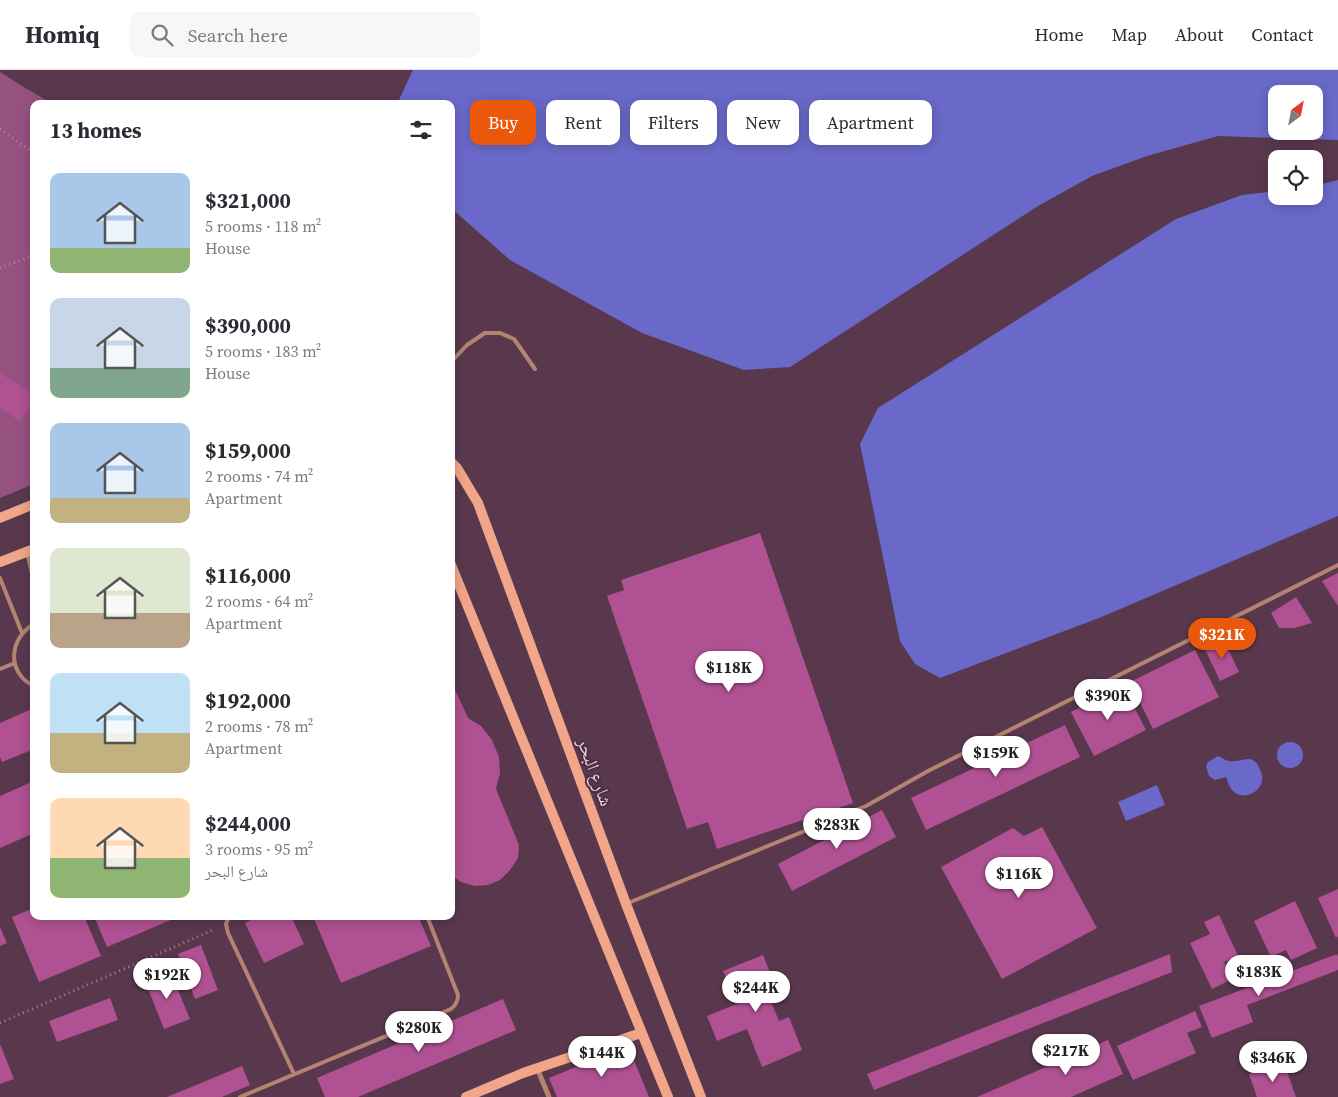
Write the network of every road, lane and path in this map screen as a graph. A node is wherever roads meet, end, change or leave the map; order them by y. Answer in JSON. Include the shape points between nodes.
{"nodes":[{"id":1,"x":0,"y":129,"type":"edge"},
{"id":2,"x":30,"y":150,"type":"edge"},
{"id":3,"x":30,"y":257,"type":"edge"},
{"id":4,"x":0,"y":268,"type":"edge"},
{"id":5,"x":455,"y":358,"type":"edge"},
{"id":6,"x":535,"y":369,"type":"dead end"},
{"id":7,"x":455,"y":466,"type":"edge"},
{"id":8,"x":30,"y":506,"type":"edge"},
{"id":9,"x":0,"y":518,"type":"edge"},
{"id":10,"x":30,"y":550,"type":"edge"},
{"id":11,"x":0,"y":562,"type":"edge"},
{"id":12,"x":1338,"y":565,"type":"edge"},
{"id":13,"x":455,"y":574,"type":"edge"},
{"id":14,"x":0,"y":578,"type":"edge"},
{"id":15,"x":30,"y":627,"type":"edge"},
{"id":16,"x":22,"y":633,"type":"junction"},
{"id":17,"x":14,"y":663,"type":"junction"},
{"id":18,"x":0,"y":669,"type":"edge"},
{"id":19,"x":30,"y":685,"type":"edge"},
{"id":20,"x":626,"y":904,"type":"junction"},
{"id":21,"x":228,"y":920,"type":"edge"},
{"id":22,"x":429,"y":920,"type":"edge"},
{"id":23,"x":226,"y":924,"type":"junction"},
{"id":24,"x":0,"y":1023,"type":"edge"},
{"id":25,"x":641,"y":1033,"type":"junction"},
{"id":26,"x":537,"y":1068,"type":"junction"},
{"id":27,"x":294,"y":1074,"type":"junction"},
{"id":28,"x":240,"y":1097,"type":"edge"},
{"id":29,"x":466,"y":1097,"type":"edge"},
{"id":30,"x":549,"y":1097,"type":"edge"},
{"id":31,"x":668,"y":1097,"type":"edge"},
{"id":32,"x":701,"y":1097,"type":"edge"}],
"edges":[{"from":1,"to":2,"type":"path"},
{"from":3,"to":4,"type":"path"},
{"from":5,"to":6,"type":"lane","via":[[485,333],[500,333],[514,339]]},
{"from":7,"to":20,"type":"main road","name":"شارع البحر","via":[[478,503]]},
{"from":8,"to":9,"type":"main road"},
{"from":10,"to":11,"type":"main road"},
{"from":12,"to":20,"type":"lane","via":[[928,771],[866,806]]},
{"from":13,"to":25,"type":"main road"},
{"from":14,"to":16,"type":"lane"},
{"from":15,"to":16,"type":"lane"},
{"from":16,"to":17,"type":"lane","via":[[16,642]]},
{"from":17,"to":18,"type":"lane"},
{"from":17,"to":19,"type":"lane","via":[[19,675]]},
{"from":20,"to":32,"type":"main road","name":"شارع البحر"},
{"from":21,"to":23,"type":"lane"},
{"from":22,"to":27,"type":"lane","via":[[456,989],[458,1000],[455,1005]]},
{"from":23,"to":24,"type":"path"},
{"from":23,"to":27,"type":"lane"},
{"from":25,"to":26,"type":"main road"},
{"from":25,"to":31,"type":"main road"},
{"from":26,"to":29,"type":"main road"},
{"from":26,"to":30,"type":"street"},
{"from":27,"to":28,"type":"lane"}]}
